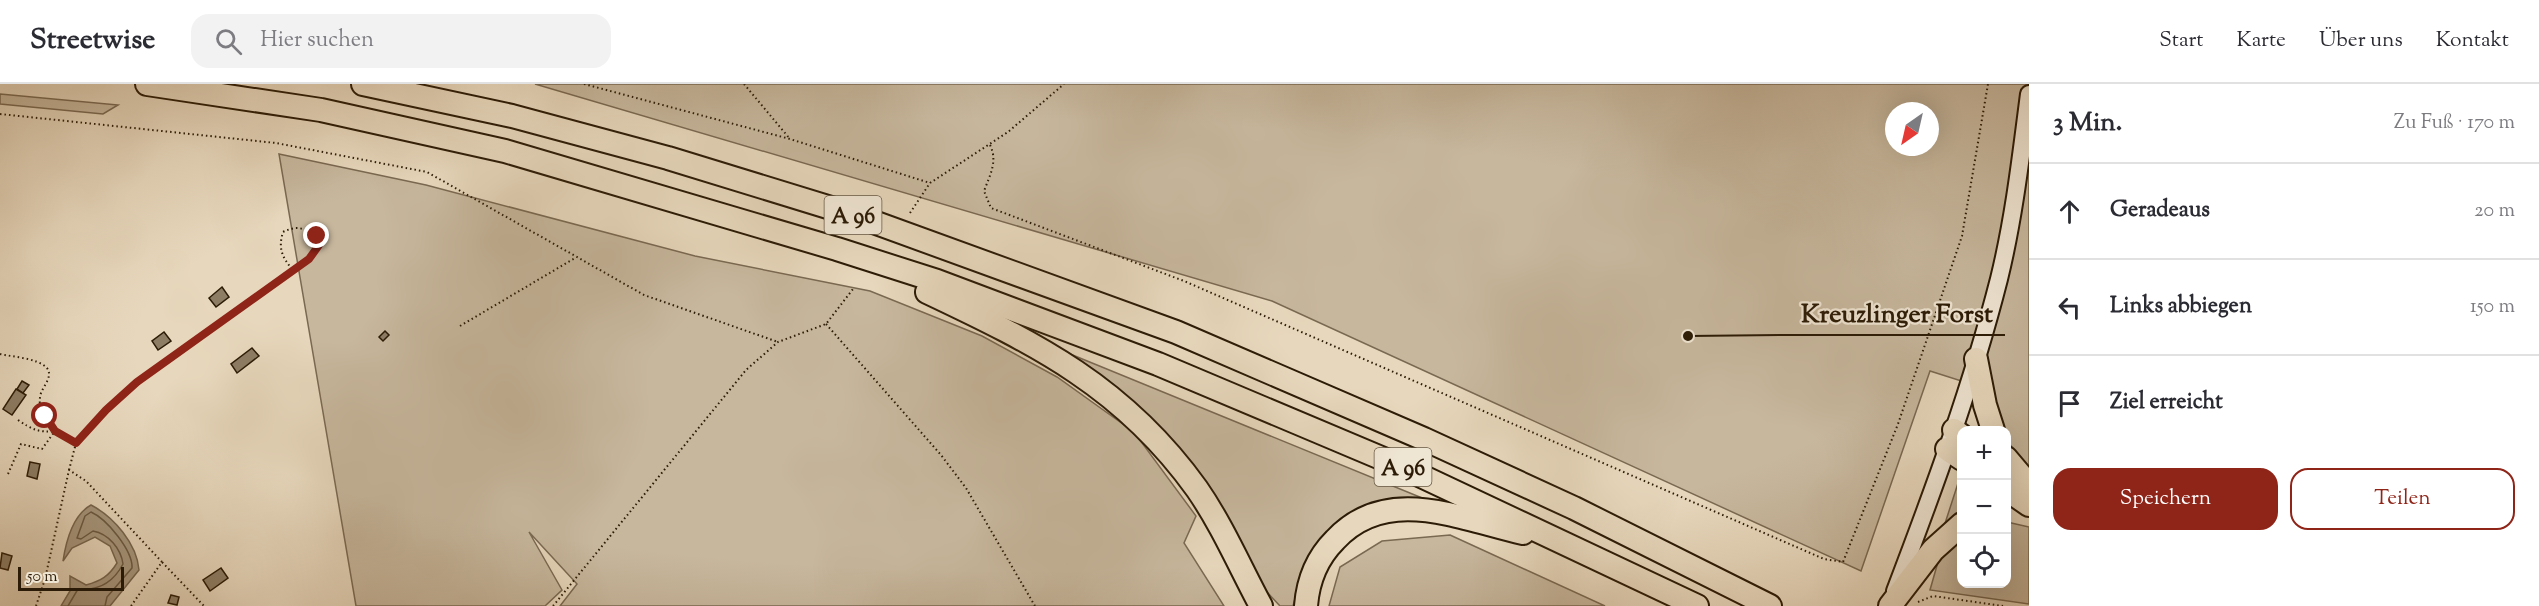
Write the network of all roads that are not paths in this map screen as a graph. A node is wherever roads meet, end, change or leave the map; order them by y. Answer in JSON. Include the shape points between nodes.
{"nodes":[{"id":1,"x":147,"y":84,"type":"edge"},
{"id":2,"x":363,"y":84,"type":"edge"},
{"id":3,"x":2029,"y":94,"type":"edge"},
{"id":4,"x":837,"y":249,"type":"junction"},
{"id":5,"x":1976,"y":359,"type":"junction"},
{"id":6,"x":1992,"y":426,"type":"edge"},
{"id":7,"x":1956,"y":443,"type":"edge"},
{"id":8,"x":2011,"y":463,"type":"edge"},
{"id":9,"x":2011,"y":472,"type":"edge"},
{"id":10,"x":2029,"y":485,"type":"edge"},
{"id":11,"x":2011,"y":492,"type":"edge"},
{"id":12,"x":2029,"y":505,"type":"edge"},
{"id":13,"x":2011,"y":508,"type":"edge"},
{"id":14,"x":2029,"y":510,"type":"edge"},
{"id":15,"x":1957,"y":528,"type":"edge"},
{"id":16,"x":1566,"y":542,"type":"junction"},
{"id":17,"x":1261,"y":606,"type":"edge"},
{"id":18,"x":1306,"y":606,"type":"edge"},
{"id":19,"x":1697,"y":606,"type":"edge"},
{"id":20,"x":1770,"y":606,"type":"edge"},
{"id":21,"x":1890,"y":606,"type":"edge"}],
"edges":[{"from":1,"to":4,"type":"highway","number":"A 96","via":[[321,110],[505,151]]},
{"from":2,"to":20,"type":"highway","number":"A 96","via":[[512,116],[668,158],[857,216],[1176,332],[1574,508]]},
{"from":3,"to":5,"type":"main road","via":[[2011,222]]},
{"from":4,"to":16,"type":"highway","number":"A 96","via":[[1158,363]]},
{"from":4,"to":17,"type":"highway","via":[[1051,355],[1123,405],[1198,491]]},
{"from":5,"to":6,"type":"highway"},
{"from":5,"to":7,"type":"main road"},
{"from":7,"to":21,"type":"main road"},
{"from":8,"to":10,"type":"highway"},
{"from":9,"to":10,"type":"highway"},
{"from":11,"to":12,"type":"highway"},
{"from":13,"to":14,"type":"highway"},
{"from":15,"to":21,"type":"highway","via":[[1933,549]]},
{"from":16,"to":18,"type":"highway","via":[[1425,508],[1384,510],[1355,522],[1328,547],[1310,580]]},
{"from":16,"to":19,"type":"highway","number":"A 96"}]}
